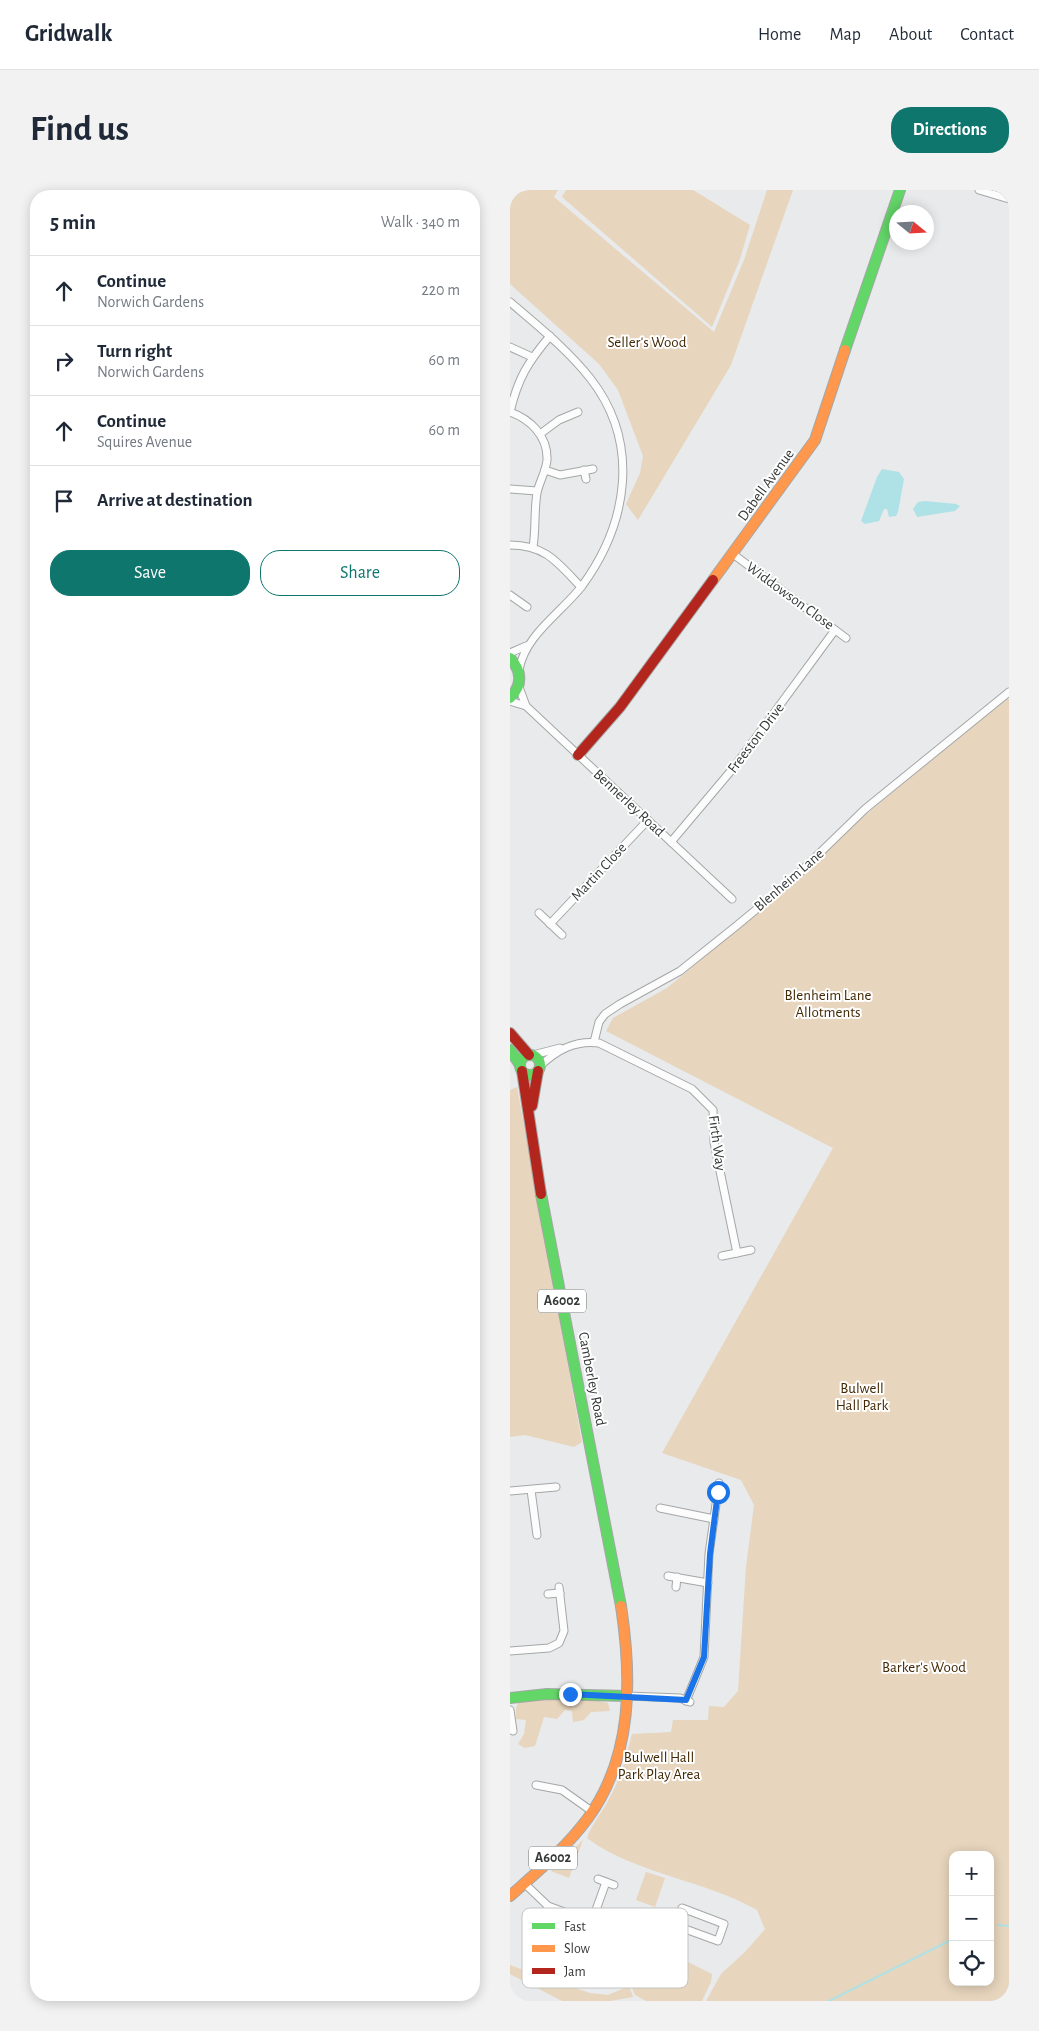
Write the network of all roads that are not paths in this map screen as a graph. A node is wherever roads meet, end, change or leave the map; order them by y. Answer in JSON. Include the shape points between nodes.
{"nodes":[{"id":1,"x":900,"y":190,"type":"edge"},
{"id":2,"x":979,"y":190,"type":"edge"},
{"id":3,"x":1009,"y":199,"type":"edge"},
{"id":4,"x":510,"y":302,"type":"edge"},
{"id":5,"x":550,"y":336,"type":"junction"},
{"id":6,"x":510,"y":347,"type":"edge"},
{"id":7,"x":532,"y":357,"type":"junction"},
{"id":8,"x":568,"y":407,"type":"dead end"},
{"id":9,"x":510,"y":412,"type":"edge"},
{"id":10,"x":540,"y":434,"type":"junction"},
{"id":11,"x":593,"y":469,"type":"dead end"},
{"id":12,"x":545,"y":470,"type":"junction"},
{"id":13,"x":584,"y":470,"type":"junction"},
{"id":14,"x":586,"y":479,"type":"dead end"},
{"id":15,"x":510,"y":489,"type":"edge"},
{"id":16,"x":537,"y":491,"type":"junction"},
{"id":17,"x":510,"y":545,"type":"edge"},
{"id":18,"x":533,"y":547,"type":"junction"},
{"id":19,"x":733,"y":554,"type":"junction"},
{"id":20,"x":581,"y":586,"type":"junction"},
{"id":21,"x":510,"y":595,"type":"edge"},
{"id":22,"x":521,"y":607,"type":"dead end"},
{"id":23,"x":835,"y":630,"type":"junction"},
{"id":24,"x":846,"y":638,"type":"dead end"},
{"id":25,"x":529,"y":644,"type":"junction"},
{"id":26,"x":510,"y":653,"type":"edge"},
{"id":27,"x":510,"y":658,"type":"edge"},
{"id":28,"x":519,"y":670,"type":"junction"},
{"id":29,"x":519,"y":687,"type":"junction"},
{"id":30,"x":1009,"y":692,"type":"edge"},
{"id":31,"x":510,"y":700,"type":"edge"},
{"id":32,"x":526,"y":706,"type":"junction"},
{"id":33,"x":578,"y":755,"type":"junction"},
{"id":34,"x":648,"y":820,"type":"junction"},
{"id":35,"x":671,"y":842,"type":"junction"},
{"id":36,"x":732,"y":899,"type":"dead end"},
{"id":37,"x":539,"y":913,"type":"dead end"},
{"id":38,"x":550,"y":924,"type":"junction"},
{"id":39,"x":562,"y":935,"type":"dead end"},
{"id":40,"x":510,"y":1033,"type":"edge"},
{"id":41,"x":594,"y":1042,"type":"junction"},
{"id":42,"x":565,"y":1048,"type":"junction"},
{"id":43,"x":510,"y":1050,"type":"edge"},
{"id":44,"x":531,"y":1055,"type":"junction"},
{"id":45,"x":521,"y":1068,"type":"junction"},
{"id":46,"x":539,"y":1068,"type":"junction"},
{"id":47,"x":530,"y":1122,"type":"junction"},
{"id":48,"x":751,"y":1250,"type":"dead end"},
{"id":49,"x":737,"y":1253,"type":"junction"},
{"id":50,"x":722,"y":1256,"type":"dead end"},
{"id":51,"x":719,"y":1483,"type":"dead end"},
{"id":52,"x":556,"y":1487,"type":"dead end"},
{"id":53,"x":531,"y":1490,"type":"junction"},
{"id":54,"x":510,"y":1491,"type":"edge"},
{"id":55,"x":718,"y":1492,"type":"junction"},
{"id":56,"x":726,"y":1494,"type":"dead end"},
{"id":57,"x":660,"y":1508,"type":"dead end"},
{"id":58,"x":714,"y":1518,"type":"junction"},
{"id":59,"x":539,"y":1530,"type":"dead end"},
{"id":60,"x":668,"y":1576,"type":"dead end"},
{"id":61,"x":677,"y":1577,"type":"junction"},
{"id":62,"x":708,"y":1583,"type":"junction"},
{"id":63,"x":676,"y":1587,"type":"dead end"},
{"id":64,"x":548,"y":1594,"type":"dead end"},
{"id":65,"x":510,"y":1651,"type":"edge"},
{"id":66,"x":627,"y":1696,"type":"junction"},
{"id":67,"x":510,"y":1698,"type":"edge"},
{"id":68,"x":510,"y":1710,"type":"edge"},
{"id":69,"x":513,"y":1731,"type":"dead end"},
{"id":70,"x":536,"y":1784,"type":"dead end"},
{"id":71,"x":593,"y":1812,"type":"junction"},
{"id":72,"x":598,"y":1879,"type":"dead end"},
{"id":73,"x":524,"y":1883,"type":"junction"},
{"id":74,"x":510,"y":1896,"type":"edge"},
{"id":75,"x":548,"y":1906,"type":"joint"},
{"id":76,"x":554,"y":1908,"type":"edge"},
{"id":77,"x":598,"y":1908,"type":"edge"},
{"id":78,"x":688,"y":1910,"type":"edge"},
{"id":79,"x":688,"y":1930,"type":"edge"}],
"edges":[{"from":1,"to":19,"type":"main road","name":"Dabell Avenue","via":[[815,440]]},
{"from":2,"to":3,"type":"street"},
{"from":4,"to":5,"type":"street"},
{"from":5,"to":7,"type":"street"},
{"from":5,"to":20,"type":"street","via":[[584,371],[604,399],[621,447],[624,472],[617,516],[600,559]]},
{"from":6,"to":7,"type":"street"},
{"from":7,"to":9,"type":"street","via":[[519,382]]},
{"from":8,"to":10,"type":"street","via":[[574,414]]},
{"from":9,"to":10,"type":"street","via":[[534,425]]},
{"from":10,"to":12,"type":"street","via":[[546,451]]},
{"from":11,"to":13,"type":"street"},
{"from":12,"to":13,"type":"street","via":[[557,474]]},
{"from":12,"to":16,"type":"street"},
{"from":13,"to":14,"type":"street"},
{"from":15,"to":16,"type":"street"},
{"from":16,"to":18,"type":"street"},
{"from":17,"to":18,"type":"street"},
{"from":18,"to":20,"type":"street","via":[[547,554]]},
{"from":19,"to":23,"type":"street","name":"Widdowson Close"},
{"from":19,"to":33,"type":"main road","name":"Dabell Avenue","via":[[620,707]]},
{"from":20,"to":25,"type":"street"},
{"from":21,"to":22,"type":"street"},
{"from":23,"to":24,"type":"street","name":"Widdowson Close"},
{"from":23,"to":35,"type":"street","name":"Freeston Drive","via":[[735,766]]},
{"from":25,"to":26,"type":"street"},
{"from":25,"to":28,"type":"street"},
{"from":27,"to":28,"type":"main road"},
{"from":28,"to":29,"type":"main road"},
{"from":29,"to":31,"type":"main road"},
{"from":29,"to":32,"type":"street","name":"Bennerley Road"},
{"from":30,"to":41,"type":"street","name":"Blenheim Lane","via":[[864,809],[793,879],[680,971],[605,1014],[599,1022]]},
{"from":31,"to":32,"type":"street","name":"Bennerley Road"},
{"from":32,"to":33,"type":"street","name":"Bennerley Road"},
{"from":33,"to":34,"type":"street","name":"Bennerley Road"},
{"from":34,"to":35,"type":"street","name":"Bennerley Road"},
{"from":34,"to":38,"type":"street","name":"Martin Close"},
{"from":35,"to":36,"type":"street","name":"Bennerley Road"},
{"from":37,"to":38,"type":"street"},
{"from":38,"to":39,"type":"street"},
{"from":40,"to":44,"type":"main road"},
{"from":41,"to":42,"type":"street"},
{"from":41,"to":49,"type":"street","name":"Firth Way","via":[[692,1089],[713,1110],[714,1142]]},
{"from":42,"to":44,"type":"street"},
{"from":42,"to":46,"type":"street"},
{"from":43,"to":45,"type":"main road","name":"Camberley Road","number":"A6002"},
{"from":44,"to":45,"type":"main road","via":[[522,1058]]},
{"from":44,"to":46,"type":"main road","via":[[538,1058]]},
{"from":45,"to":46,"type":"main road","via":[[532,1075]]},
{"from":45,"to":47,"type":"main road","name":"Camberley Road","number":"A6002"},
{"from":46,"to":47,"type":"main road","name":"Camberley Road","number":"A6002"},
{"from":47,"to":66,"type":"main road","name":"Camberley Road","number":"A6002","via":[[614,1567],[626,1651]]},
{"from":48,"to":49,"type":"street"},
{"from":49,"to":50,"type":"street"},
{"from":51,"to":55,"type":"street"},
{"from":52,"to":53,"type":"street"},
{"from":53,"to":54,"type":"street"},
{"from":53,"to":59,"type":"street"},
{"from":55,"to":56,"type":"street"},
{"from":55,"to":58,"type":"street"},
{"from":57,"to":58,"type":"street","via":[[672,1507]]},
{"from":58,"to":62,"type":"street"},
{"from":60,"to":61,"type":"street"},
{"from":61,"to":62,"type":"street"},
{"from":61,"to":63,"type":"street"},
{"from":62,"to":66,"type":"street","via":[[704,1657],[688,1701]]},
{"from":64,"to":65,"type":"street","via":[[559,1590],[563,1638],[549,1648]]},
{"from":66,"to":67,"type":"main road","via":[[547,1694]]},
{"from":66,"to":71,"type":"main road","number":"A6002","via":[[618,1760]]},
{"from":68,"to":69,"type":"street"},
{"from":70,"to":71,"type":"street","via":[[562,1790]]},
{"from":71,"to":73,"type":"main road","number":"A6002","via":[[566,1846]]},
{"from":72,"to":77,"type":"street","via":[[610,1884]]},
{"from":73,"to":74,"type":"main road","number":"A6002"},
{"from":73,"to":75,"type":"street"},
{"from":75,"to":76,"type":"street"},
{"from":78,"to":79,"type":"street","via":[[724,1924],[718,1941]]}]}
